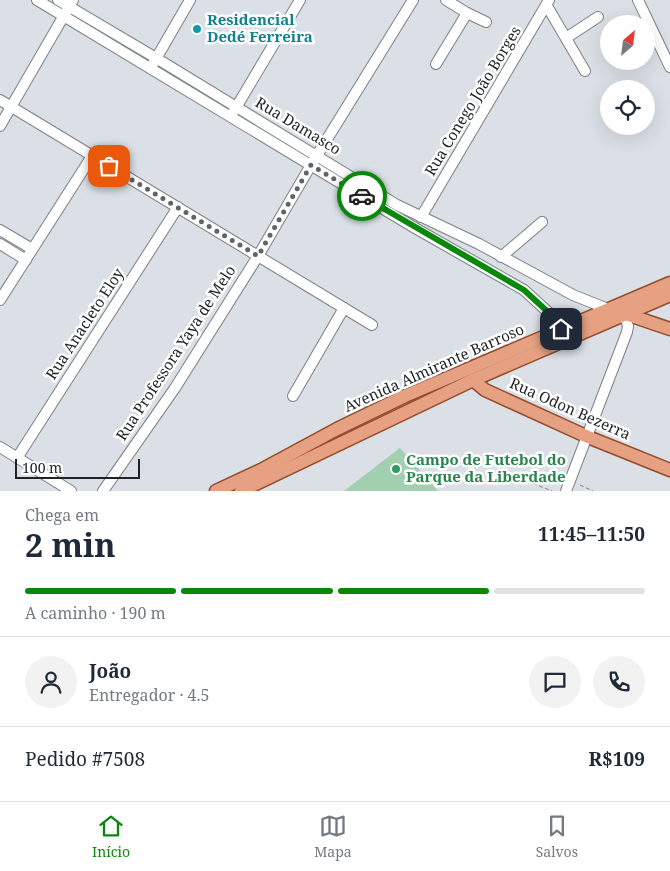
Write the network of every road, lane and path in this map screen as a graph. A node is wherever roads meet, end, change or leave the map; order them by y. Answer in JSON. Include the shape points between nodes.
{"nodes":[{"id":1,"x":37,"y":0,"type":"edge"},
{"id":2,"x":58,"y":0,"type":"edge"},
{"id":3,"x":190,"y":0,"type":"edge"},
{"id":4,"x":300,"y":0,"type":"edge"},
{"id":5,"x":412,"y":0,"type":"edge"},
{"id":6,"x":446,"y":0,"type":"edge"},
{"id":7,"x":638,"y":0,"type":"edge"},
{"id":8,"x":548,"y":3,"type":"edge"},
{"id":9,"x":68,"y":8,"type":"edge"},
{"id":10,"x":467,"y":13,"type":"junction"},
{"id":11,"x":598,"y":17,"type":"dead end"},
{"id":12,"x":486,"y":22,"type":"dead end"},
{"id":13,"x":566,"y":38,"type":"junction"},
{"id":14,"x":156,"y":58,"type":"junction"},
{"id":15,"x":436,"y":64,"type":"dead end"},
{"id":16,"x":670,"y":67,"type":"edge"},
{"id":17,"x":150,"y":68,"type":"junction"},
{"id":18,"x":585,"y":72,"type":"dead end"},
{"id":19,"x":0,"y":100,"type":"edge"},
{"id":20,"x":12,"y":107,"type":"junction"},
{"id":21,"x":237,"y":107,"type":"junction"},
{"id":22,"x":231,"y":116,"type":"junction"},
{"id":23,"x":0,"y":126,"type":"edge"},
{"id":24,"x":317,"y":155,"type":"junction"},
{"id":25,"x":92,"y":156,"type":"junction"},
{"id":26,"x":311,"y":165,"type":"junction"},
{"id":27,"x":178,"y":207,"type":"junction"},
{"id":28,"x":421,"y":217,"type":"junction"},
{"id":29,"x":542,"y":222,"type":"dead end"},
{"id":30,"x":0,"y":230,"type":"edge"},
{"id":31,"x":0,"y":244,"type":"edge"},
{"id":32,"x":32,"y":249,"type":"junction"},
{"id":33,"x":258,"y":256,"type":"junction"},
{"id":34,"x":501,"y":257,"type":"junction"},
{"id":35,"x":26,"y":260,"type":"junction"},
{"id":36,"x":670,"y":283,"type":"edge"},
{"id":37,"x":670,"y":295,"type":"edge"},
{"id":38,"x":0,"y":300,"type":"edge"},
{"id":39,"x":344,"y":308,"type":"junction"},
{"id":40,"x":608,"y":309,"type":"junction"},
{"id":41,"x":624,"y":314,"type":"junction"},
{"id":42,"x":372,"y":325,"type":"dead end"},
{"id":43,"x":561,"y":329,"type":"junction"},
{"id":44,"x":670,"y":329,"type":"edge"},
{"id":45,"x":478,"y":365,"type":"junction"},
{"id":46,"x":473,"y":380,"type":"junction"},
{"id":47,"x":293,"y":396,"type":"dead end"},
{"id":48,"x":588,"y":437,"type":"junction"},
{"id":49,"x":0,"y":447,"type":"edge"},
{"id":50,"x":17,"y":458,"type":"junction"},
{"id":51,"x":670,"y":470,"type":"edge"},
{"id":52,"x":570,"y":480,"type":"junction"},
{"id":53,"x":527,"y":481,"type":"dead end"},
{"id":54,"x":71,"y":491,"type":"edge"},
{"id":55,"x":103,"y":491,"type":"edge"},
{"id":56,"x":216,"y":491,"type":"edge"},
{"id":57,"x":241,"y":491,"type":"edge"},
{"id":58,"x":552,"y":491,"type":"edge"},
{"id":59,"x":566,"y":491,"type":"edge"},
{"id":60,"x":593,"y":491,"type":"edge"}],
"edges":[{"from":1,"to":9,"type":"street","name":"Rua Damasco"},
{"from":2,"to":9,"type":"street","name":"Rua Damasco"},
{"from":3,"to":14,"type":"street"},
{"from":4,"to":21,"type":"street"},
{"from":5,"to":24,"type":"street","name":"Rua Professora Yaya de Melo"},
{"from":6,"to":10,"type":"street"},
{"from":7,"to":16,"type":"street"},
{"from":8,"to":13,"type":"street"},
{"from":8,"to":28,"type":"street","name":"Rua Conego João Borges"},
{"from":9,"to":14,"type":"street","name":"Rua Damasco"},
{"from":9,"to":17,"type":"street","name":"Rua Damasco"},
{"from":9,"to":20,"type":"street"},
{"from":10,"to":12,"type":"street"},
{"from":10,"to":15,"type":"street"},
{"from":11,"to":13,"type":"street"},
{"from":13,"to":18,"type":"street"},
{"from":14,"to":17,"type":"street"},
{"from":14,"to":21,"type":"street","name":"Rua Damasco"},
{"from":17,"to":22,"type":"street","name":"Rua Damasco"},
{"from":19,"to":20,"type":"street"},
{"from":20,"to":23,"type":"street"},
{"from":20,"to":25,"type":"street"},
{"from":21,"to":22,"type":"street"},
{"from":21,"to":24,"type":"street","name":"Rua Damasco"},
{"from":22,"to":26,"type":"street","name":"Rua Damasco"},
{"from":24,"to":26,"type":"street","name":"Rua Professora Yaya de Melo"},
{"from":24,"to":28,"type":"street","name":"Rua Damasco"},
{"from":25,"to":27,"type":"street"},
{"from":25,"to":32,"type":"street"},
{"from":26,"to":33,"type":"street","name":"Rua Professora Yaya de Melo"},
{"from":26,"to":43,"type":"street","name":"Rua Damasco","via":[[524,290]]},
{"from":27,"to":33,"type":"street"},
{"from":27,"to":50,"type":"street","name":"Rua Anacleto Eloy"},
{"from":28,"to":34,"type":"street","name":"Rua Damasco"},
{"from":29,"to":34,"type":"street"},
{"from":30,"to":32,"type":"street"},
{"from":31,"to":35,"type":"street"},
{"from":32,"to":35,"type":"street"},
{"from":33,"to":39,"type":"street"},
{"from":33,"to":55,"type":"street","name":"Rua Professora Yaya de Melo","via":[[174,388]]},
{"from":34,"to":40,"type":"street","name":"Rua Damasco","via":[[573,295]]},
{"from":35,"to":38,"type":"street"},
{"from":36,"to":40,"type":"main road","name":"Avenida Almirante Barroso"},
{"from":37,"to":41,"type":"main road","name":"Avenida Almirante Barroso"},
{"from":39,"to":42,"type":"street"},
{"from":39,"to":47,"type":"street"},
{"from":40,"to":41,"type":"main road"},
{"from":40,"to":43,"type":"main road","name":"Avenida Almirante Barroso"},
{"from":41,"to":44,"type":"main road"},
{"from":41,"to":46,"type":"main road","name":"Avenida Almirante Barroso"},
{"from":41,"to":48,"type":"street","via":[[627,332]]},
{"from":43,"to":45,"type":"main road","name":"Avenida Almirante Barroso"},
{"from":45,"to":46,"type":"main road"},
{"from":45,"to":56,"type":"main road","name":"Avenida Almirante Barroso","via":[[337,428],[262,470]]},
{"from":46,"to":48,"type":"main road","name":"Rua Odon Bezerra","via":[[485,390]]},
{"from":46,"to":57,"type":"main road","name":"Avenida Almirante Barroso"},
{"from":48,"to":51,"type":"main road","name":"Rua Odon Bezerra"},
{"from":48,"to":52,"type":"street"},
{"from":49,"to":50,"type":"street"},
{"from":50,"to":54,"type":"street"},
{"from":52,"to":59,"type":"street"},
{"from":52,"to":60,"type":"path"},
{"from":53,"to":58,"type":"path"}]}
